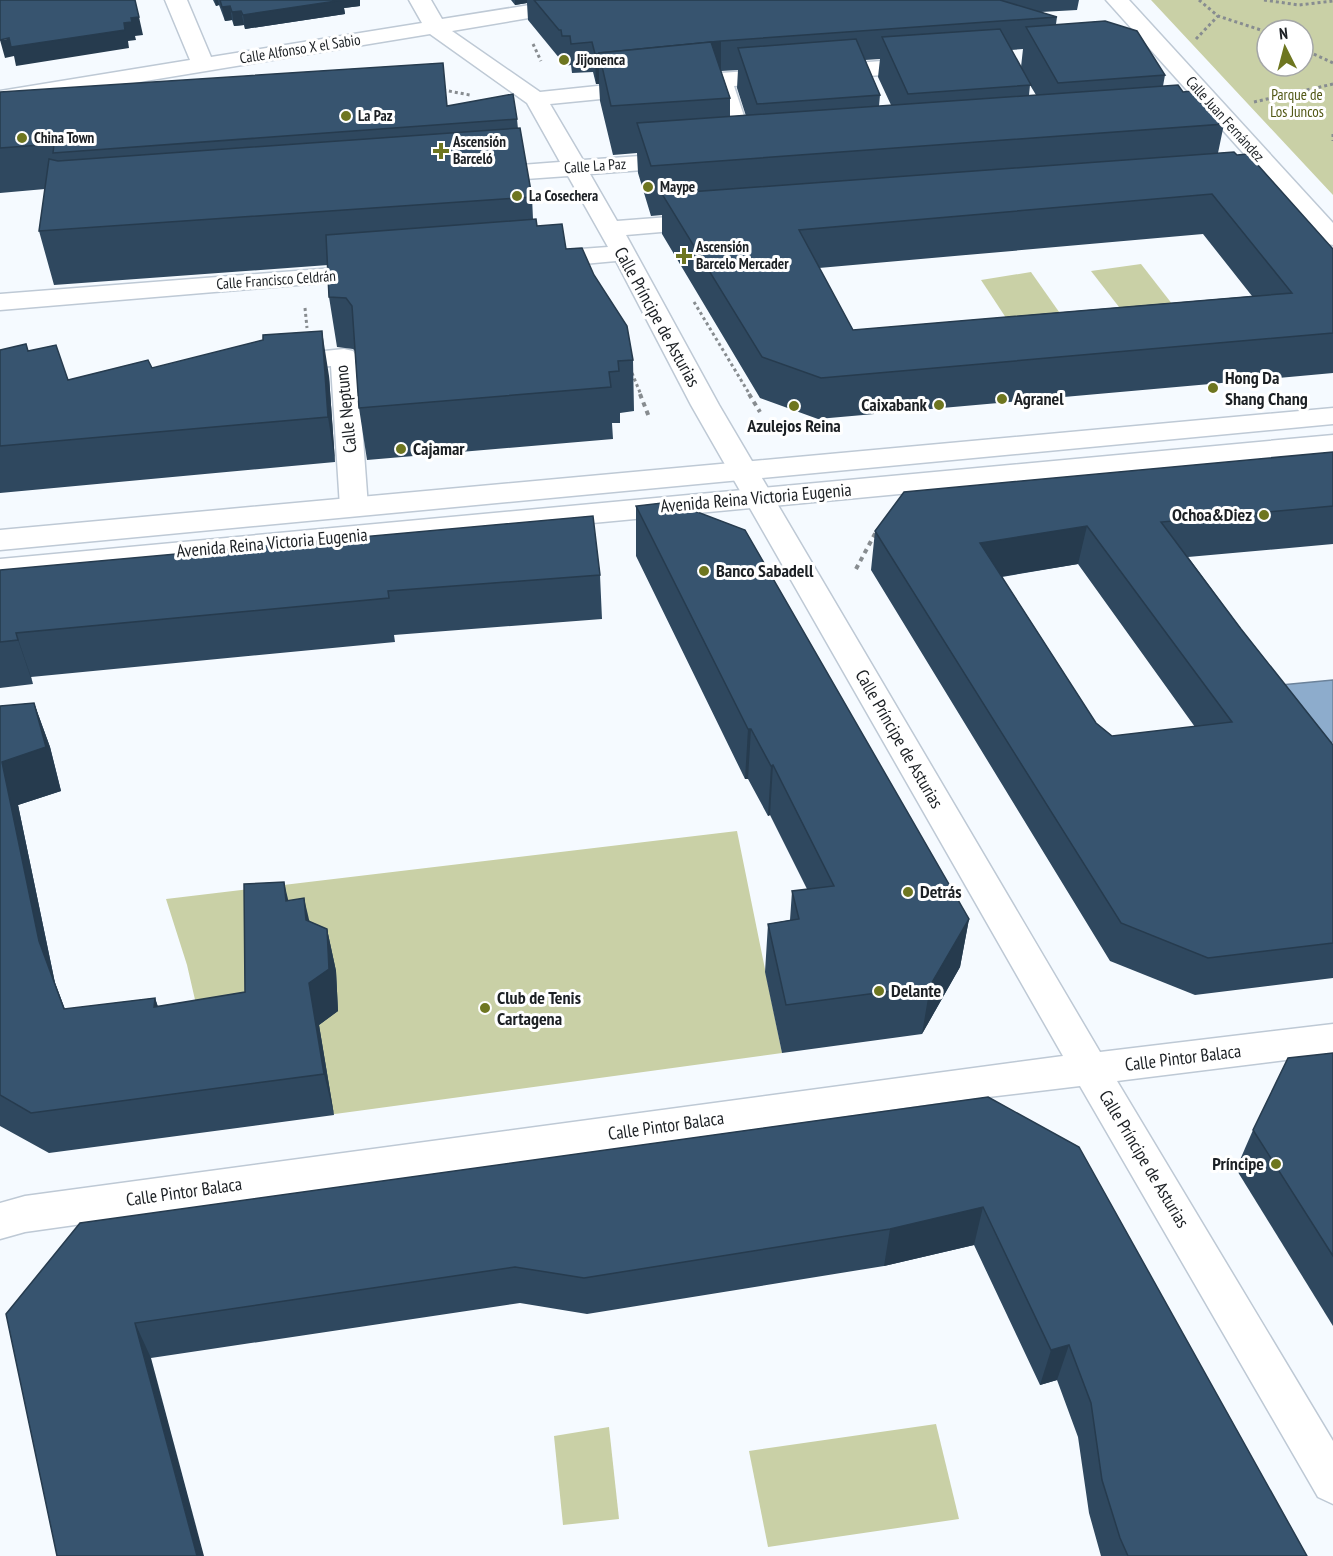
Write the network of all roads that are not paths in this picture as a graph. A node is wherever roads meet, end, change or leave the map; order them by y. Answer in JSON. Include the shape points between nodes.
{"nodes":[{"id":1,"x":176,"y":0,"type":"edge"},
{"id":2,"x":420,"y":0,"type":"edge"},
{"id":3,"x":600,"y":0,"type":"edge"},
{"id":4,"x":1117,"y":0,"type":"edge"},
{"id":5,"x":435,"y":26,"type":"junction"},
{"id":6,"x":1161,"y":48,"type":"junction"},
{"id":7,"x":1131,"y":50,"type":"edge"},
{"id":8,"x":944,"y":64,"type":"edge"},
{"id":9,"x":203,"y":65,"type":"junction"},
{"id":10,"x":721,"y":80,"type":"junction"},
{"id":11,"x":0,"y":98,"type":"edge"},
{"id":12,"x":536,"y":99,"type":"junction"},
{"id":13,"x":1226,"y":120,"type":"junction"},
{"id":14,"x":1196,"y":122,"type":"edge"},
{"id":15,"x":573,"y":168,"type":"junction"},
{"id":16,"x":465,"y":176,"type":"edge"},
{"id":17,"x":1279,"y":178,"type":"junction"},
{"id":18,"x":1247,"y":180,"type":"edge"},
{"id":19,"x":729,"y":219,"type":"edge"},
{"id":20,"x":608,"y":229,"type":"junction"},
{"id":21,"x":1333,"y":238,"type":"edge"},
{"id":22,"x":623,"y":253,"type":"junction"},
{"id":23,"x":512,"y":262,"type":"edge"},
{"id":24,"x":393,"y":271,"type":"edge"},
{"id":25,"x":0,"y":302,"type":"edge"},
{"id":26,"x":294,"y":361,"type":"edge"},
{"id":27,"x":1333,"y":416,"type":"edge"},
{"id":28,"x":1333,"y":444,"type":"edge"},
{"id":29,"x":750,"y":484,"type":"junction"},
{"id":30,"x":354,"y":507,"type":"junction"},
{"id":31,"x":0,"y":540,"type":"edge"},
{"id":32,"x":0,"y":569,"type":"edge"},
{"id":33,"x":1333,"y":1039,"type":"edge"},
{"id":34,"x":1090,"y":1069,"type":"junction"},
{"id":35,"x":0,"y":1221,"type":"edge"},
{"id":36,"x":1333,"y":1482,"type":"edge"}],
"edges":[{"from":1,"to":9,"type":"street"},
{"from":2,"to":5,"type":"street"},
{"from":3,"to":5,"type":"street","name":"Calle Alfonso X el Sabio"},
{"from":4,"to":6,"type":"street","name":"Calle Juan Fernández"},
{"from":5,"to":9,"type":"street","name":"Calle Alfonso X el Sabio"},
{"from":5,"to":12,"type":"street","name":"Calle Príncipe de Asturias"},
{"from":6,"to":7,"type":"street"},
{"from":6,"to":13,"type":"street","name":"Calle Juan Fernández"},
{"from":8,"to":10,"type":"street","via":[[866,78]]},
{"from":9,"to":11,"type":"street","name":"Calle Alfonso X el Sabio"},
{"from":10,"to":12,"type":"street"},
{"from":10,"to":15,"type":"street","name":"Calle La Paz","via":[[757,154]]},
{"from":12,"to":15,"type":"street","name":"Calle Príncipe de Asturias"},
{"from":13,"to":14,"type":"street"},
{"from":13,"to":17,"type":"street","name":"Calle Juan Fernández"},
{"from":15,"to":16,"type":"street","name":"Calle La Paz"},
{"from":15,"to":20,"type":"street","name":"Calle Príncipe de Asturias"},
{"from":17,"to":18,"type":"street"},
{"from":17,"to":21,"type":"street","name":"Calle Juan Fernández"},
{"from":19,"to":20,"type":"street"},
{"from":20,"to":22,"type":"street","name":"Calle Príncipe de Asturias"},
{"from":22,"to":23,"type":"street"},
{"from":22,"to":29,"type":"street","name":"Calle Príncipe de Asturias"},
{"from":24,"to":25,"type":"street","name":"Calle Francisco Celdrán"},
{"from":26,"to":30,"type":"street","name":"Calle Neptuno","via":[[344,357]]},
{"from":27,"to":29,"type":"street","name":"Avenida Reina Victoria Eugenia"},
{"from":28,"to":29,"type":"street","name":"Avenida Reina Victoria Eugenia"},
{"from":29,"to":30,"type":"street","name":"Avenida Reina Victoria Eugenia"},
{"from":29,"to":32,"type":"street","name":"Avenida Reina Victoria Eugenia"},
{"from":29,"to":34,"type":"street","name":"Calle Príncipe de Asturias"},
{"from":30,"to":31,"type":"street","name":"Avenida Reina Victoria Eugenia"},
{"from":33,"to":34,"type":"street","name":"Calle Pintor Balaca"},
{"from":34,"to":35,"type":"street","name":"Calle Pintor Balaca","via":[[35,1213]]},
{"from":34,"to":36,"type":"street","name":"Calle Príncipe de Asturias"}]}
